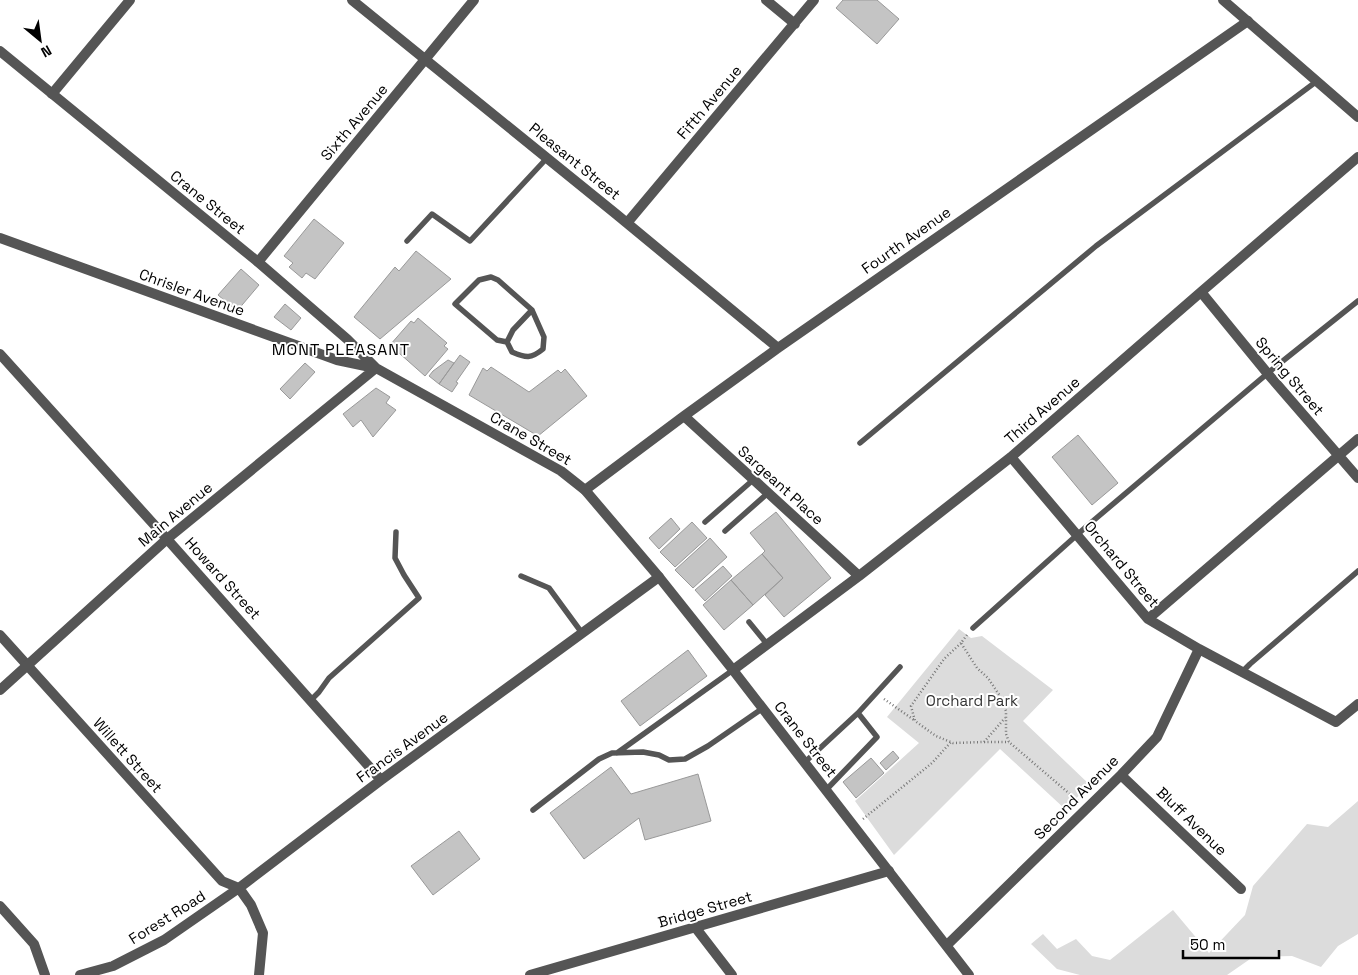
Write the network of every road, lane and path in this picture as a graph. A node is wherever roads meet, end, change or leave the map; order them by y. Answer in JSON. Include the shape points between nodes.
{"nodes":[{"id":1,"x":130,"y":0,"type":"edge"},
{"id":2,"x":352,"y":0,"type":"edge"},
{"id":3,"x":474,"y":0,"type":"edge"},
{"id":4,"x":766,"y":0,"type":"edge"},
{"id":5,"x":814,"y":0,"type":"edge"},
{"id":6,"x":1223,"y":0,"type":"edge"},
{"id":7,"x":1248,"y":21,"type":"junction"},
{"id":8,"x":795,"y":24,"type":"junction"},
{"id":9,"x":0,"y":51,"type":"edge"},
{"id":10,"x":426,"y":59,"type":"junction"},
{"id":11,"x":1317,"y":81,"type":"junction"},
{"id":12,"x":52,"y":94,"type":"junction"},
{"id":13,"x":1358,"y":117,"type":"edge"},
{"id":14,"x":1358,"y":157,"type":"edge"},
{"id":15,"x":547,"y":158,"type":"junction"},
{"id":16,"x":627,"y":223,"type":"junction"},
{"id":17,"x":0,"y":238,"type":"edge"},
{"id":18,"x":406,"y":241,"type":"dead end"},
{"id":19,"x":258,"y":262,"type":"junction"},
{"id":20,"x":1200,"y":292,"type":"junction"},
{"id":21,"x":1358,"y":301,"type":"edge"},
{"id":22,"x":532,"y":310,"type":"junction"},
{"id":23,"x":507,"y":342,"type":"junction"},
{"id":24,"x":778,"y":348,"type":"junction"},
{"id":25,"x":0,"y":354,"type":"edge"},
{"id":26,"x":376,"y":368,"type":"junction"},
{"id":27,"x":1268,"y":374,"type":"junction"},
{"id":28,"x":684,"y":416,"type":"junction"},
{"id":29,"x":1358,"y":439,"type":"edge"},
{"id":30,"x":860,"y":443,"type":"dead end"},
{"id":31,"x":1339,"y":456,"type":"junction"},
{"id":32,"x":1011,"y":457,"type":"junction"},
{"id":33,"x":1358,"y":478,"type":"edge"},
{"id":34,"x":753,"y":480,"type":"junction"},
{"id":35,"x":586,"y":490,"type":"junction"},
{"id":36,"x":768,"y":493,"type":"junction"},
{"id":37,"x":705,"y":522,"type":"dead end"},
{"id":38,"x":725,"y":531,"type":"dead end"},
{"id":39,"x":396,"y":532,"type":"dead end"},
{"id":40,"x":1078,"y":535,"type":"junction"},
{"id":41,"x":168,"y":539,"type":"junction"},
{"id":42,"x":1358,"y":571,"type":"edge"},
{"id":43,"x":521,"y":576,"type":"dead end"},
{"id":44,"x":859,"y":576,"type":"junction"},
{"id":45,"x":659,"y":577,"type":"junction"},
{"id":46,"x":1148,"y":619,"type":"junction"},
{"id":47,"x":749,"y":622,"type":"dead end"},
{"id":48,"x":973,"y":628,"type":"joint"},
{"id":49,"x":582,"y":633,"type":"junction"},
{"id":50,"x":0,"y":635,"type":"edge"},
{"id":51,"x":961,"y":643,"type":"junction"},
{"id":52,"x":767,"y":644,"type":"junction"},
{"id":53,"x":1200,"y":649,"type":"junction"},
{"id":54,"x":28,"y":666,"type":"junction"},
{"id":55,"x":900,"y":668,"type":"dead end"},
{"id":56,"x":733,"y":670,"type":"junction"},
{"id":57,"x":1242,"y":672,"type":"junction"},
{"id":58,"x":0,"y":690,"type":"edge"},
{"id":59,"x":876,"y":693,"type":"junction"},
{"id":60,"x":311,"y":700,"type":"junction"},
{"id":61,"x":1358,"y":704,"type":"edge"},
{"id":62,"x":763,"y":708,"type":"junction"},
{"id":63,"x":858,"y":712,"type":"junction"},
{"id":64,"x":1006,"y":716,"type":"junction"},
{"id":65,"x":915,"y":721,"type":"junction"},
{"id":66,"x":950,"y":742,"type":"junction"},
{"id":67,"x":984,"y":742,"type":"junction"},
{"id":68,"x":1009,"y":742,"type":"junction"},
{"id":69,"x":617,"y":753,"type":"junction"},
{"id":70,"x":805,"y":762,"type":"junction"},
{"id":71,"x":1121,"y":775,"type":"junction"},
{"id":72,"x":381,"y":780,"type":"junction"},
{"id":73,"x":826,"y":790,"type":"junction"},
{"id":74,"x":1086,"y":809,"type":"junction"},
{"id":75,"x":533,"y":810,"type":"dead end"},
{"id":76,"x":854,"y":826,"type":"junction"},
{"id":77,"x":889,"y":871,"type":"junction"},
{"id":78,"x":239,"y":888,"type":"junction"},
{"id":79,"x":1241,"y":889,"type":"dead end"},
{"id":80,"x":0,"y":906,"type":"edge"},
{"id":81,"x":695,"y":927,"type":"junction"},
{"id":82,"x":947,"y":945,"type":"junction"},
{"id":83,"x":45,"y":975,"type":"edge"},
{"id":84,"x":80,"y":975,"type":"edge"},
{"id":85,"x":259,"y":975,"type":"edge"},
{"id":86,"x":530,"y":975,"type":"edge"},
{"id":87,"x":732,"y":975,"type":"edge"},
{"id":88,"x":969,"y":975,"type":"edge"}],
"edges":[{"from":1,"to":12,"type":"street"},
{"from":2,"to":10,"type":"street","name":"Pleasant Street"},
{"from":3,"to":10,"type":"street","name":"Sixth Avenue"},
{"from":4,"to":8,"type":"street"},
{"from":5,"to":8,"type":"street","name":"Fifth Avenue"},
{"from":6,"to":7,"type":"street"},
{"from":7,"to":11,"type":"street"},
{"from":7,"to":24,"type":"street","name":"Fourth Avenue"},
{"from":8,"to":16,"type":"street","name":"Fifth Avenue"},
{"from":9,"to":12,"type":"street","name":"Crane Street"},
{"from":10,"to":15,"type":"street","name":"Pleasant Street"},
{"from":10,"to":19,"type":"street","name":"Sixth Avenue"},
{"from":11,"to":13,"type":"street"},
{"from":11,"to":30,"type":"lane","via":[[1096,246]]},
{"from":12,"to":19,"type":"street","name":"Crane Street"},
{"from":14,"to":20,"type":"street","name":"Third Avenue"},
{"from":15,"to":16,"type":"street","name":"Pleasant Street"},
{"from":15,"to":18,"type":"lane","via":[[470,241],[432,214]]},
{"from":16,"to":24,"type":"street","name":"Pleasant Street"},
{"from":17,"to":26,"type":"street","name":"Chrisler Avenue","via":[[337,360]]},
{"from":19,"to":26,"type":"street","name":"Crane Street"},
{"from":20,"to":27,"type":"street","name":"Spring Street"},
{"from":20,"to":32,"type":"street","name":"Third Avenue"},
{"from":21,"to":27,"type":"lane"},
{"from":22,"to":23,"type":"lane","via":[[513,330]]},
{"from":22,"to":23,"type":"lane","via":[[544,337],[543,349],[534,356],[522,357],[512,352]]},
{"from":22,"to":23,"type":"lane","via":[[491,277],[480,280],[456,304],[497,340]]},
{"from":24,"to":28,"type":"street","name":"Fourth Avenue"},
{"from":25,"to":41,"type":"street","name":"Howard Street"},
{"from":26,"to":35,"type":"street","name":"Crane Street","via":[[561,470]]},
{"from":26,"to":41,"type":"street","name":"Main Avenue"},
{"from":27,"to":31,"type":"street","name":"Spring Street"},
{"from":27,"to":40,"type":"lane"},
{"from":28,"to":34,"type":"street","name":"Sargeant Place"},
{"from":28,"to":35,"type":"street","name":"Fourth Avenue"},
{"from":29,"to":31,"type":"street"},
{"from":31,"to":33,"type":"street","name":"Spring Street"},
{"from":31,"to":46,"type":"street"},
{"from":32,"to":40,"type":"street","name":"Orchard Street"},
{"from":32,"to":44,"type":"street","name":"Third Avenue"},
{"from":34,"to":36,"type":"street","name":"Sargeant Place"},
{"from":34,"to":37,"type":"lane"},
{"from":35,"to":45,"type":"street","name":"Crane Street"},
{"from":36,"to":38,"type":"lane"},
{"from":36,"to":44,"type":"street","name":"Sargeant Place"},
{"from":39,"to":60,"type":"lane","via":[[395,558],[419,598],[329,678]]},
{"from":40,"to":46,"type":"street","name":"Orchard Street"},
{"from":40,"to":48,"type":"lane"},
{"from":41,"to":54,"type":"street","name":"Main Avenue"},
{"from":41,"to":60,"type":"street","name":"Howard Street"},
{"from":42,"to":57,"type":"lane"},
{"from":43,"to":49,"type":"lane","via":[[549,588]]},
{"from":44,"to":52,"type":"street","name":"Third Avenue"},
{"from":45,"to":49,"type":"street","name":"Francis Avenue"},
{"from":45,"to":56,"type":"street","name":"Crane Street"},
{"from":46,"to":53,"type":"street","name":"Orchard Street"},
{"from":47,"to":52,"type":"lane"},
{"from":48,"to":51,"type":"path"},
{"from":49,"to":72,"type":"street","name":"Francis Avenue"},
{"from":50,"to":54,"type":"street","name":"Willett Street"},
{"from":51,"to":64,"type":"path","via":[[1000,696]]},
{"from":51,"to":65,"type":"path","via":[[944,658],[911,706]]},
{"from":52,"to":56,"type":"street","name":"Third Avenue"},
{"from":53,"to":57,"type":"street","name":"Orchard Street"},
{"from":53,"to":71,"type":"street","name":"Second Avenue","via":[[1156,737]]},
{"from":54,"to":58,"type":"street","name":"Main Avenue"},
{"from":54,"to":78,"type":"street","name":"Willett Street","via":[[222,882]]},
{"from":55,"to":59,"type":"lane"},
{"from":56,"to":62,"type":"street","name":"Crane Street"},
{"from":56,"to":69,"type":"lane"},
{"from":57,"to":61,"type":"street","name":"Orchard Street","via":[[1336,722]]},
{"from":59,"to":63,"type":"lane"},
{"from":59,"to":65,"type":"path"},
{"from":60,"to":72,"type":"street","name":"Howard Street"},
{"from":62,"to":69,"type":"lane","via":[[685,759],[669,760],[644,752]]},
{"from":62,"to":70,"type":"street","name":"Crane Street"},
{"from":63,"to":70,"type":"lane"},
{"from":63,"to":73,"type":"lane","via":[[877,737]]},
{"from":64,"to":67,"type":"path"},
{"from":64,"to":68,"type":"path"},
{"from":65,"to":66,"type":"path"},
{"from":66,"to":67,"type":"path"},
{"from":66,"to":76,"type":"path","via":[[932,763]]},
{"from":67,"to":68,"type":"path"},
{"from":68,"to":74,"type":"path"},
{"from":69,"to":75,"type":"lane","via":[[599,759]]},
{"from":70,"to":73,"type":"street","name":"Crane Street"},
{"from":71,"to":74,"type":"street","name":"Second Avenue"},
{"from":71,"to":79,"type":"street","name":"Bluff Avenue"},
{"from":72,"to":78,"type":"street","name":"Francis Avenue"},
{"from":73,"to":76,"type":"street","name":"Crane Street"},
{"from":74,"to":82,"type":"street","name":"Second Avenue"},
{"from":76,"to":77,"type":"street","name":"Crane Street"},
{"from":77,"to":81,"type":"street","name":"Bridge Street"},
{"from":77,"to":82,"type":"street","name":"Crane Street"},
{"from":78,"to":84,"type":"street","name":"Forest Road","via":[[164,940],[113,966]]},
{"from":78,"to":85,"type":"street","via":[[251,905],[263,933]]},
{"from":80,"to":83,"type":"street","via":[[34,944]]},
{"from":81,"to":86,"type":"street","name":"Bridge Street"},
{"from":81,"to":87,"type":"street"},
{"from":82,"to":88,"type":"street","name":"Crane Street"}]}
